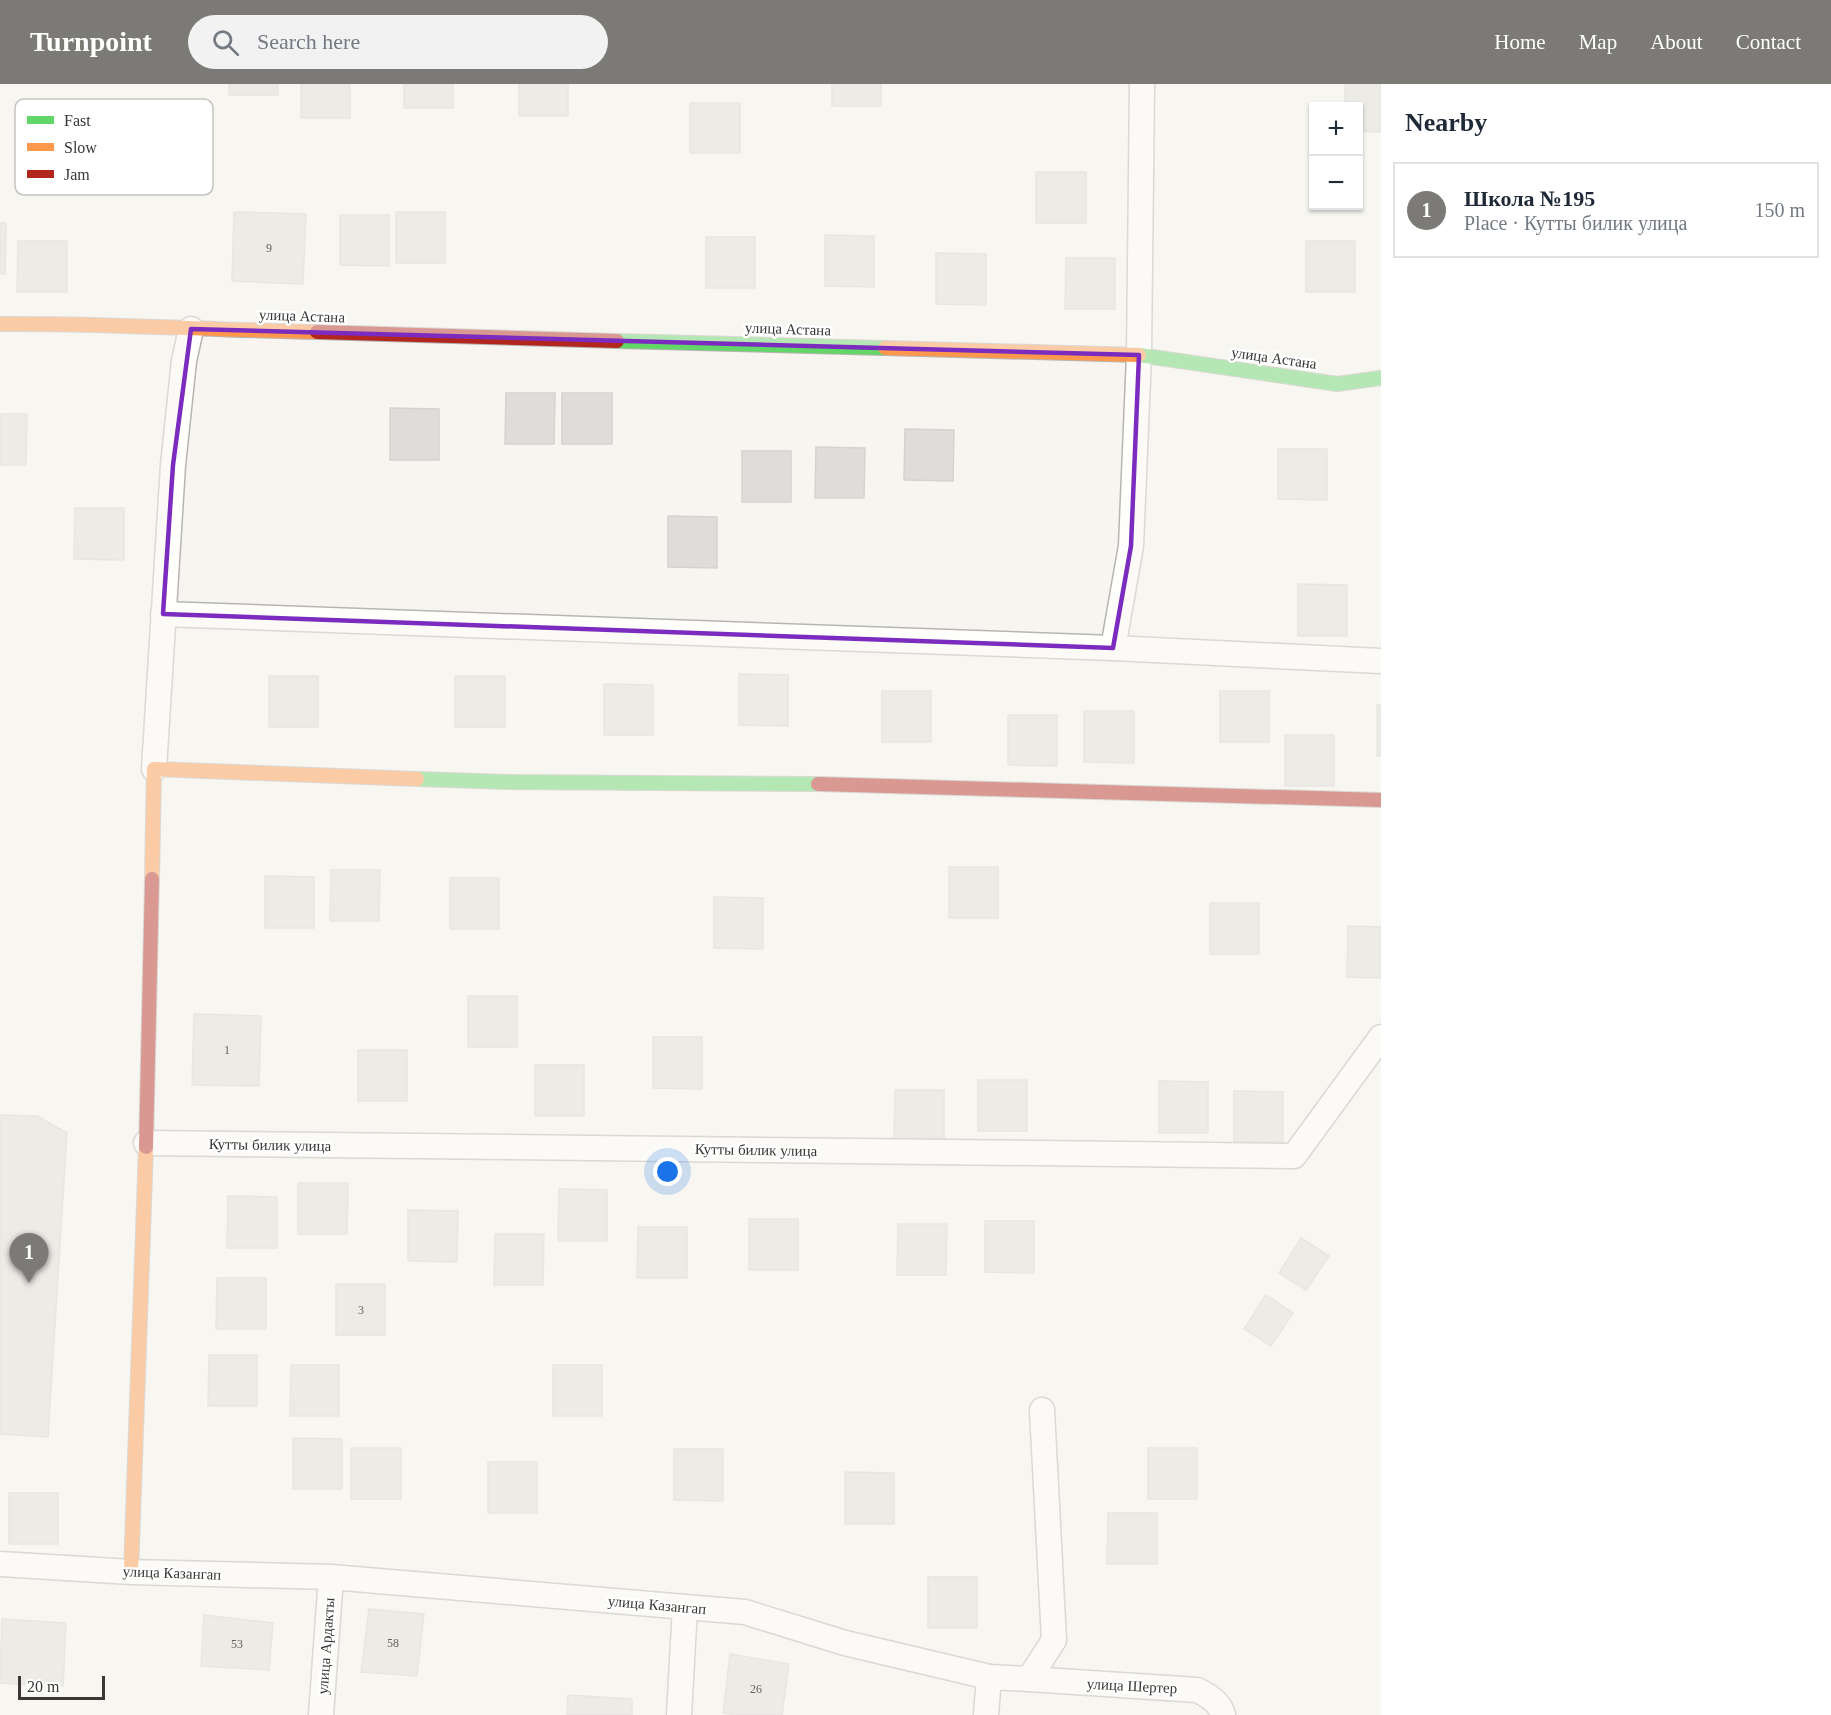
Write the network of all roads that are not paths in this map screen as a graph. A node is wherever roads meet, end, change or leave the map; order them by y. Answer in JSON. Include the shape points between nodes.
{"nodes":[{"id":1,"x":1142,"y":84,"type":"edge"},
{"id":2,"x":0,"y":324,"type":"edge"},
{"id":3,"x":191,"y":329,"type":"junction"},
{"id":4,"x":1139,"y":355,"type":"junction"},
{"id":5,"x":1381,"y":378,"type":"edge"},
{"id":6,"x":163,"y":614,"type":"junction"},
{"id":7,"x":1113,"y":648,"type":"junction"},
{"id":8,"x":1381,"y":661,"type":"edge"},
{"id":9,"x":154,"y":769,"type":"junction"},
{"id":10,"x":1381,"y":800,"type":"edge"},
{"id":11,"x":1381,"y":1037,"type":"edge"},
{"id":12,"x":146,"y":1143,"type":"junction"},
{"id":13,"x":1042,"y":1410,"type":"dead end"},
{"id":14,"x":0,"y":1564,"type":"edge"},
{"id":15,"x":131,"y":1572,"type":"junction"},
{"id":16,"x":331,"y":1577,"type":"junction"},
{"id":17,"x":685,"y":1607,"type":"junction"},
{"id":18,"x":989,"y":1677,"type":"junction"},
{"id":19,"x":1029,"y":1679,"type":"junction"},
{"id":20,"x":321,"y":1715,"type":"edge"},
{"id":21,"x":679,"y":1715,"type":"edge"},
{"id":22,"x":986,"y":1715,"type":"edge"},
{"id":23,"x":1223,"y":1715,"type":"edge"}],
"edges":[{"from":1,"to":4,"type":"street"},
{"from":2,"to":3,"type":"street","name":"улица Астана"},
{"from":3,"to":4,"type":"street","name":"улица Астана"},
{"from":3,"to":6,"type":"street","via":[[173,465]]},
{"from":4,"to":5,"type":"street","name":"улица Астана","via":[[1337,384]]},
{"from":4,"to":7,"type":"street","via":[[1131,546]]},
{"from":6,"to":7,"type":"street"},
{"from":6,"to":9,"type":"street"},
{"from":7,"to":8,"type":"street"},
{"from":9,"to":10,"type":"street","via":[[507,782],[783,783]]},
{"from":9,"to":12,"type":"street"},
{"from":11,"to":12,"type":"street","name":"Кутты билик улица","via":[[1294,1156]]},
{"from":12,"to":15,"type":"street"},
{"from":13,"to":19,"type":"street","via":[[1054,1640]]},
{"from":14,"to":15,"type":"street","name":"улица Казангап"},
{"from":15,"to":16,"type":"street","name":"улица Казангап"},
{"from":16,"to":17,"type":"street","name":"улица Казангап"},
{"from":16,"to":20,"type":"street","name":"улица Ардакты"},
{"from":17,"to":18,"type":"street","name":"улица Казангап","via":[[745,1612],[845,1642]]},
{"from":17,"to":21,"type":"street"},
{"from":18,"to":19,"type":"street","name":"улица Казангап"},
{"from":18,"to":22,"type":"street"},
{"from":19,"to":23,"type":"street","name":"улица Шертер","via":[[1197,1690],[1209,1696]]}]}
